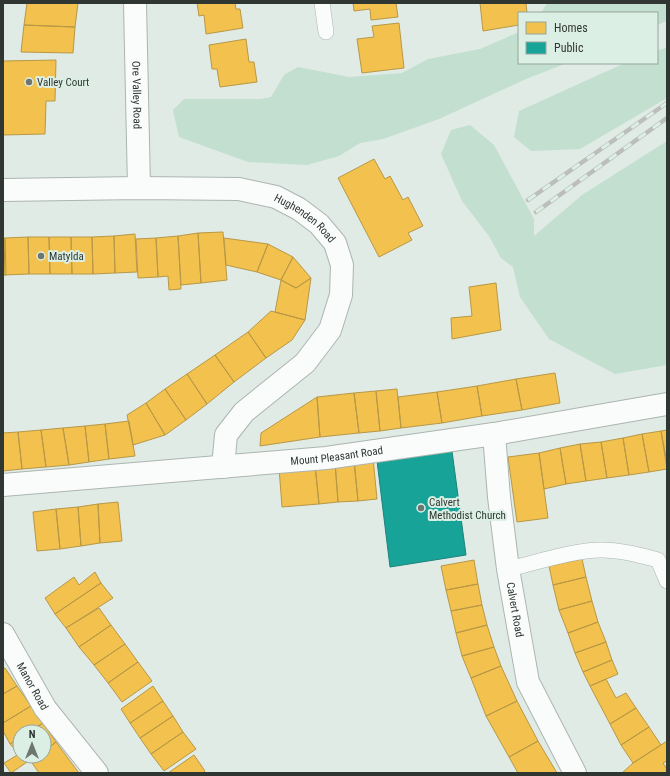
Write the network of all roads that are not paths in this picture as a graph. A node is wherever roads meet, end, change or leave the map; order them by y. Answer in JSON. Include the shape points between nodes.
{"nodes":[{"id":1,"x":135,"y":3,"type":"edge"},
{"id":2,"x":322,"y":3,"type":"edge"},
{"id":3,"x":326,"y":32,"type":"dead end"},
{"id":4,"x":139,"y":188,"type":"junction"},
{"id":5,"x":3,"y":190,"type":"edge"},
{"id":6,"x":667,"y":404,"type":"edge"},
{"id":7,"x":494,"y":434,"type":"junction"},
{"id":8,"x":223,"y":468,"type":"junction"},
{"id":9,"x":3,"y":485,"type":"edge"},
{"id":10,"x":508,"y":569,"type":"junction"},
{"id":11,"x":667,"y":581,"type":"edge"},
{"id":12,"x":3,"y":634,"type":"edge"},
{"id":13,"x":97,"y":773,"type":"edge"},
{"id":14,"x":575,"y":773,"type":"edge"}],
"edges":[{"from":1,"to":4,"type":"street","name":"Ore Valley Road"},
{"from":2,"to":3,"type":"lane"},
{"from":4,"to":5,"type":"street","name":"Hughenden Road"},
{"from":4,"to":8,"type":"street","name":"Hughenden Road","via":[[239,189],[276,197],[299,209],[319,224],[335,243],[342,265],[341,295],[330,330],[305,363],[244,412],[226,435]]},
{"from":6,"to":7,"type":"street","name":"Mount Pleasant Road"},
{"from":7,"to":8,"type":"street","name":"Mount Pleasant Road","via":[[326,458]]},
{"from":7,"to":10,"type":"street","name":"Calvert Road"},
{"from":8,"to":9,"type":"street","name":"Mount Pleasant Road"},
{"from":10,"to":11,"type":"lane","via":[[600,550],[633,553],[658,560]]},
{"from":10,"to":14,"type":"street","name":"Calvert Road","via":[[528,682]]},
{"from":12,"to":13,"type":"street","name":"Manor Road","via":[[45,708]]}]}
